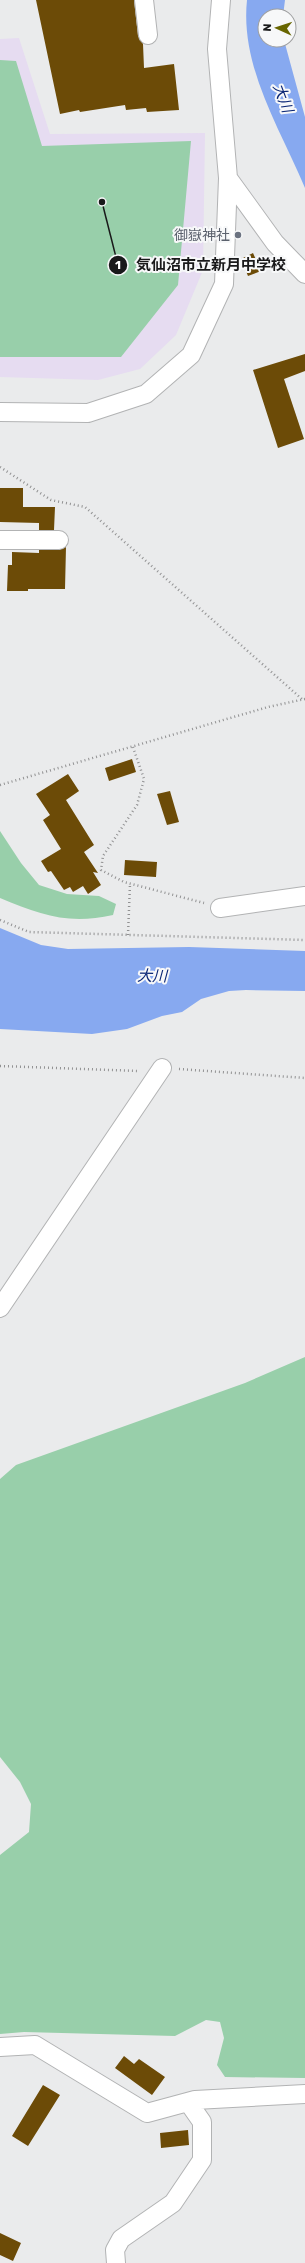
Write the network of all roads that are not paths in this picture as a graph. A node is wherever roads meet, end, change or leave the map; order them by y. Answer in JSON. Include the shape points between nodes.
{"nodes":[{"id":1,"x":144,"y":0,"type":"edge"},
{"id":2,"x":221,"y":0,"type":"edge"},
{"id":3,"x":148,"y":35,"type":"dead end"},
{"id":4,"x":228,"y":178,"type":"junction"},
{"id":5,"x":305,"y":274,"type":"edge"},
{"id":6,"x":0,"y":412,"type":"edge"},
{"id":7,"x":0,"y":540,"type":"edge"},
{"id":8,"x":59,"y":540,"type":"dead end"},
{"id":9,"x":305,"y":896,"type":"edge"},
{"id":10,"x":220,"y":908,"type":"road end"},
{"id":11,"x":161,"y":1070,"type":"road end"},
{"id":12,"x":0,"y":1308,"type":"edge"},
{"id":13,"x":0,"y":2047,"type":"edge"},
{"id":14,"x":305,"y":2094,"type":"edge"},
{"id":15,"x":188,"y":2102,"type":"junction"},
{"id":16,"x":116,"y":2263,"type":"edge"}],
"edges":[{"from":1,"to":3,"type":"street"},
{"from":2,"to":4,"type":"street","via":[[217,49]]},
{"from":4,"to":5,"type":"street","via":[[275,243]]},
{"from":4,"to":6,"type":"street","via":[[224,284],[191,355],[146,394],[88,413]]},
{"from":7,"to":8,"type":"street"},
{"from":9,"to":10,"type":"street"},
{"from":11,"to":12,"type":"street"},
{"from":13,"to":15,"type":"street","via":[[35,2045],[147,2113]]},
{"from":14,"to":15,"type":"street"},
{"from":15,"to":16,"type":"street","via":[[202,2122],[202,2160],[173,2203],[121,2239],[115,2250]]}]}
